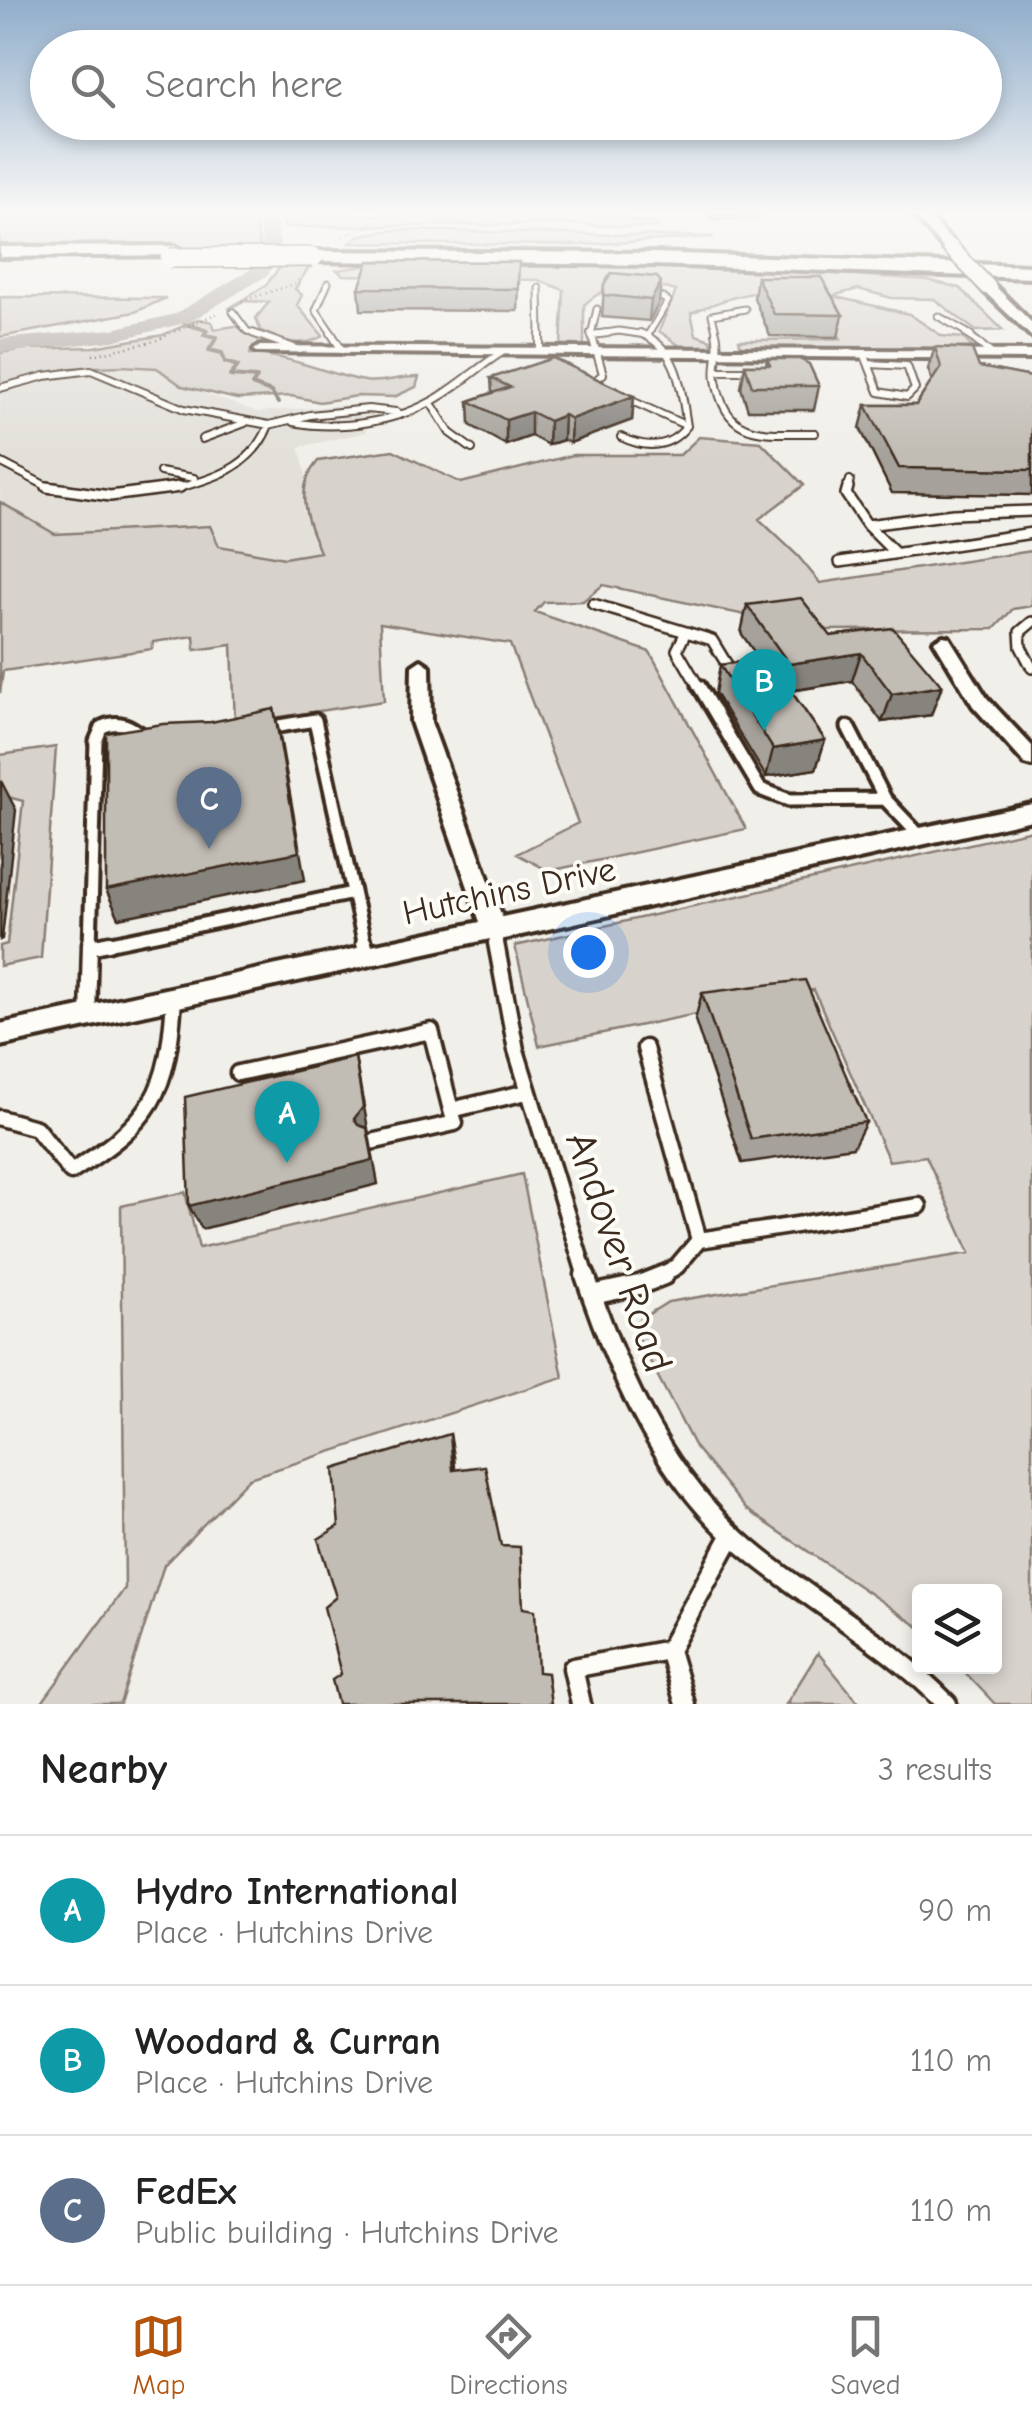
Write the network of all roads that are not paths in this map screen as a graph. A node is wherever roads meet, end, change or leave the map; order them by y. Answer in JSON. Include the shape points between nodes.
{"nodes":[{"id":1,"x":323,"y":295,"type":"edge"},
{"id":2,"x":540,"y":295,"type":"edge"},
{"id":3,"x":995,"y":295,"type":"edge"},
{"id":4,"x":662,"y":297,"type":"edge"},
{"id":5,"x":597,"y":309,"type":"dead end"},
{"id":6,"x":745,"y":309,"type":"dead end"},
{"id":7,"x":233,"y":312,"type":"dead end"},
{"id":8,"x":938,"y":316,"type":"dead end"},
{"id":9,"x":1032,"y":332,"type":"edge"},
{"id":10,"x":649,"y":333,"type":"junction"},
{"id":11,"x":592,"y":334,"type":"junction"},
{"id":12,"x":260,"y":350,"type":"dead end"},
{"id":13,"x":300,"y":350,"type":"junction"},
{"id":14,"x":342,"y":350,"type":"junction"},
{"id":15,"x":504,"y":350,"type":"junction"},
{"id":16,"x":540,"y":350,"type":"junction"},
{"id":17,"x":593,"y":351,"type":"junction"},
{"id":18,"x":665,"y":351,"type":"junction"},
{"id":19,"x":721,"y":351,"type":"junction"},
{"id":20,"x":992,"y":354,"type":"junction"},
{"id":21,"x":1032,"y":355,"type":"edge"},
{"id":22,"x":867,"y":358,"type":"junction"},
{"id":23,"x":716,"y":371,"type":"junction"},
{"id":24,"x":772,"y":372,"type":"edge"},
{"id":25,"x":0,"y":388,"type":"edge"},
{"id":26,"x":430,"y":403,"type":"junction"},
{"id":27,"x":251,"y":421,"type":"junction"},
{"id":28,"x":268,"y":426,"type":"junction"},
{"id":29,"x":688,"y":426,"type":"junction"},
{"id":30,"x":815,"y":433,"type":"dead end"},
{"id":31,"x":621,"y":437,"type":"dead end"},
{"id":32,"x":202,"y":439,"type":"dead end"},
{"id":33,"x":472,"y":449,"type":"dead end"},
{"id":34,"x":0,"y":462,"type":"edge"},
{"id":35,"x":160,"y":472,"type":"dead end"},
{"id":36,"x":205,"y":479,"type":"junction"},
{"id":37,"x":850,"y":480,"type":"dead end"},
{"id":38,"x":1032,"y":511,"type":"edge"},
{"id":39,"x":1016,"y":513,"type":"junction"},
{"id":40,"x":867,"y":526,"type":"junction"},
{"id":41,"x":1032,"y":529,"type":"edge"},
{"id":42,"x":894,"y":553,"type":"junction"},
{"id":43,"x":840,"y":562,"type":"dead end"},
{"id":44,"x":593,"y":604,"type":"dead end"},
{"id":45,"x":1032,"y":622,"type":"edge"},
{"id":46,"x":686,"y":632,"type":"junction"},
{"id":47,"x":943,"y":641,"type":"dead end"},
{"id":48,"x":422,"y":666,"type":"dead end"},
{"id":49,"x":1032,"y":668,"type":"edge"},
{"id":50,"x":733,"y":674,"type":"edge"},
{"id":51,"x":848,"y":727,"type":"dead end"},
{"id":52,"x":259,"y":729,"type":"edge"},
{"id":53,"x":163,"y":742,"type":"edge"},
{"id":54,"x":1032,"y":759,"type":"edge"},
{"id":55,"x":884,"y":799,"type":"junction"},
{"id":56,"x":1032,"y":812,"type":"edge"},
{"id":57,"x":920,"y":836,"type":"junction"},
{"id":58,"x":353,"y":893,"type":"junction"},
{"id":59,"x":495,"y":931,"type":"junction"},
{"id":60,"x":90,"y":947,"type":"junction"},
{"id":61,"x":367,"y":956,"type":"junction"},
{"id":62,"x":174,"y":998,"type":"junction"},
{"id":63,"x":88,"y":1016,"type":"junction"},
{"id":64,"x":0,"y":1036,"type":"edge"},
{"id":65,"x":645,"y":1048,"type":"dead end"},
{"id":66,"x":238,"y":1073,"type":"dead end"},
{"id":67,"x":527,"y":1092,"type":"junction"},
{"id":68,"x":451,"y":1110,"type":"junction"},
{"id":69,"x":0,"y":1118,"type":"edge"},
{"id":70,"x":371,"y":1142,"type":"edge"},
{"id":71,"x":918,"y":1206,"type":"dead end"},
{"id":72,"x":699,"y":1240,"type":"junction"},
{"id":73,"x":592,"y":1295,"type":"junction"},
{"id":74,"x":731,"y":1536,"type":"junction"},
{"id":75,"x":669,"y":1650,"type":"junction"},
{"id":76,"x":581,"y":1704,"type":"edge"},
{"id":77,"x":685,"y":1704,"type":"edge"},
{"id":78,"x":947,"y":1704,"type":"edge"}],
"edges":[{"from":1,"to":14,"type":"lane","via":[[316,310]]},
{"from":2,"to":16,"type":"lane"},
{"from":3,"to":9,"type":"main road","bridge":true},
{"from":4,"to":10,"type":"lane","via":[[668,300]]},
{"from":5,"to":11,"type":"lane"},
{"from":6,"to":19,"type":"lane","via":[[712,315]]},
{"from":7,"to":13,"type":"lane","via":[[247,331]]},
{"from":8,"to":20,"type":"lane"},
{"from":10,"to":11,"type":"lane"},
{"from":10,"to":18,"type":"lane"},
{"from":11,"to":17,"type":"lane"},
{"from":12,"to":13,"type":"street"},
{"from":13,"to":14,"type":"street"},
{"from":14,"to":15,"type":"street"},
{"from":15,"to":16,"type":"street"},
{"from":15,"to":26,"type":"lane"},
{"from":16,"to":17,"type":"street"},
{"from":17,"to":18,"type":"street"},
{"from":17,"to":29,"type":"lane","via":[[602,362],[598,385]]},
{"from":18,"to":19,"type":"street"},
{"from":18,"to":29,"type":"lane","via":[[674,362]]},
{"from":19,"to":22,"type":"street"},
{"from":19,"to":23,"type":"lane"},
{"from":20,"to":21,"type":"street"},
{"from":20,"to":22,"type":"street"},
{"from":22,"to":22,"type":"lane","via":[[879,392],[907,397],[915,389],[908,366]]},
{"from":23,"to":24,"type":"lane"},
{"from":23,"to":30,"type":"lane","via":[[724,413],[742,430]]},
{"from":25,"to":27,"type":"lane","via":[[91,370],[184,409]]},
{"from":26,"to":28,"type":"lane","via":[[363,422]]},
{"from":26,"to":33,"type":"lane","via":[[450,433]]},
{"from":27,"to":28,"type":"lane"},
{"from":27,"to":32,"type":"lane"},
{"from":28,"to":36,"type":"lane","via":[[260,447]]},
{"from":29,"to":31,"type":"lane","via":[[671,443],[634,444]]},
{"from":34,"to":36,"type":"lane","via":[[59,492],[89,497],[140,496]]},
{"from":35,"to":36,"type":"lane"},
{"from":37,"to":40,"type":"lane","via":[[846,494]]},
{"from":38,"to":39,"type":"lane"},
{"from":39,"to":40,"type":"lane"},
{"from":39,"to":41,"type":"lane"},
{"from":40,"to":42,"type":"lane"},
{"from":41,"to":42,"type":"lane"},
{"from":42,"to":43,"type":"lane"},
{"from":44,"to":46,"type":"lane"},
{"from":45,"to":49,"type":"lane","via":[[1020,632]]},
{"from":46,"to":50,"type":"lane","via":[[712,640]]},
{"from":46,"to":55,"type":"lane","via":[[677,650],[760,790],[789,800]]},
{"from":47,"to":54,"type":"street","via":[[980,702]]},
{"from":48,"to":59,"type":"street","via":[[421,722]]},
{"from":51,"to":55,"type":"lane"},
{"from":52,"to":58,"type":"lane","via":[[315,720]]},
{"from":53,"to":60,"type":"lane","via":[[127,723],[109,723],[98,732]]},
{"from":55,"to":57,"type":"lane"},
{"from":56,"to":57,"type":"street","name":"Hutchins Drive"},
{"from":57,"to":59,"type":"street","name":"Hutchins Drive"},
{"from":58,"to":60,"type":"lane"},
{"from":58,"to":61,"type":"lane"},
{"from":59,"to":61,"type":"street","name":"Hutchins Drive"},
{"from":59,"to":67,"type":"lane","name":"Andover Road","via":[[497,968]]},
{"from":60,"to":63,"type":"lane"},
{"from":61,"to":62,"type":"street","name":"Hutchins Drive"},
{"from":62,"to":63,"type":"street","name":"Hutchins Drive"},
{"from":62,"to":69,"type":"lane","via":[[164,1080],[146,1118],[120,1142],[71,1172],[36,1128]]},
{"from":63,"to":64,"type":"street","name":"Hutchins Drive"},
{"from":65,"to":72,"type":"lane"},
{"from":66,"to":68,"type":"lane","via":[[431,1030]]},
{"from":67,"to":68,"type":"lane"},
{"from":67,"to":73,"type":"lane","name":"Andover Road"},
{"from":68,"to":70,"type":"lane","via":[[455,1123]]},
{"from":71,"to":72,"type":"lane"},
{"from":72,"to":73,"type":"lane","via":[[669,1274]]},
{"from":73,"to":74,"type":"lane","name":"Andover Road","via":[[606,1340],[654,1437]]},
{"from":74,"to":75,"type":"lane"},
{"from":74,"to":78,"type":"lane","name":"Andover Road","via":[[854,1623]]},
{"from":75,"to":76,"type":"lane","via":[[573,1668]]},
{"from":75,"to":77,"type":"lane"}]}
